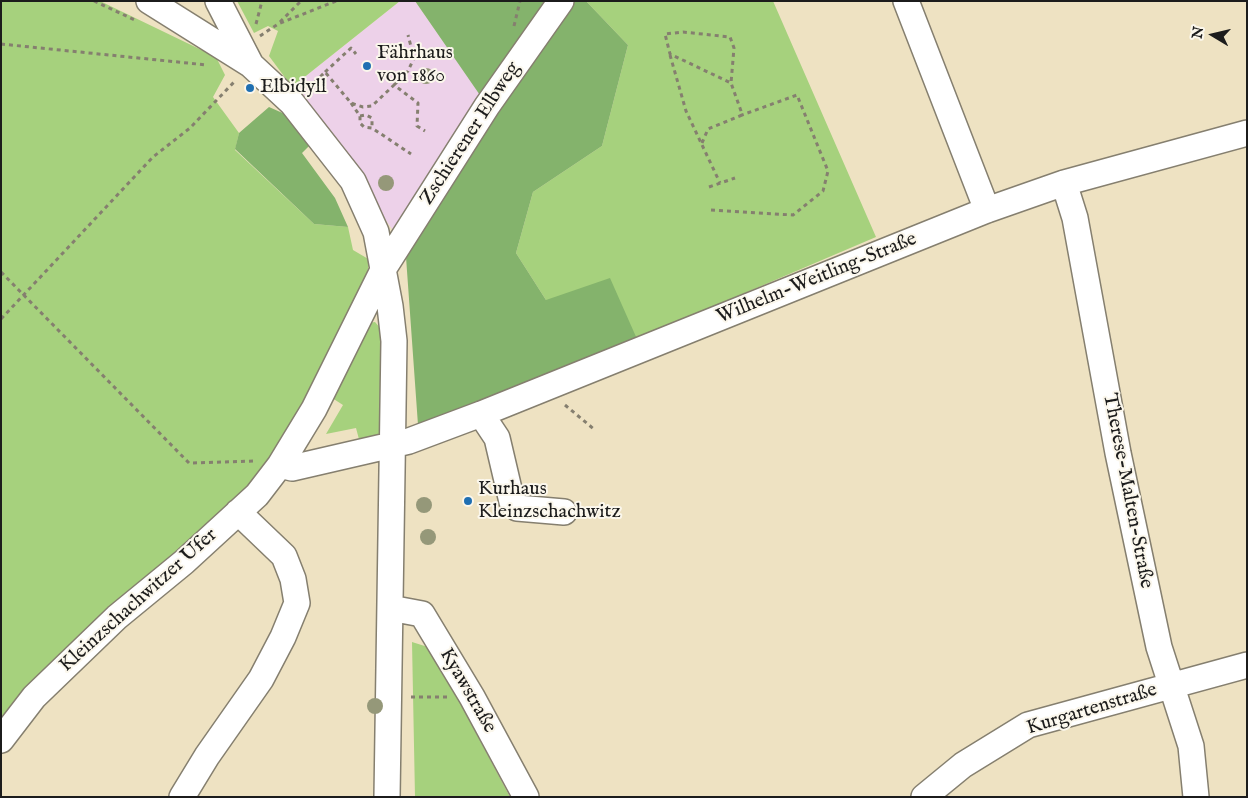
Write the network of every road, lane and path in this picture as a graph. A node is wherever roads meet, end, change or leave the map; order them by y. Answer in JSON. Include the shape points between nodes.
{"nodes":[{"id":1,"x":218,"y":1,"type":"edge"},
{"id":2,"x":262,"y":1,"type":"edge"},
{"id":3,"x":301,"y":1,"type":"edge"},
{"id":4,"x":336,"y":1,"type":"edge"},
{"id":5,"x":561,"y":1,"type":"edge"},
{"id":6,"x":906,"y":1,"type":"edge"},
{"id":7,"x":158,"y":4,"type":"edge"},
{"id":8,"x":278,"y":24,"type":"junction"},
{"id":9,"x":255,"y":25,"type":"dead end"},
{"id":10,"x":408,"y":35,"type":"dead end"},
{"id":11,"x":257,"y":37,"type":"dead end"},
{"id":12,"x":1,"y":44,"type":"edge"},
{"id":13,"x":356,"y":54,"type":"dead end"},
{"id":14,"x":670,"y":54,"type":"junction"},
{"id":15,"x":216,"y":66,"type":"dead end"},
{"id":16,"x":245,"y":71,"type":"junction"},
{"id":17,"x":325,"y":72,"type":"junction"},
{"id":18,"x":731,"y":83,"type":"junction"},
{"id":19,"x":394,"y":85,"type":"junction"},
{"id":20,"x":292,"y":103,"type":"junction"},
{"id":21,"x":351,"y":103,"type":"junction"},
{"id":22,"x":360,"y":116,"type":"junction"},
{"id":23,"x":742,"y":116,"type":"junction"},
{"id":24,"x":372,"y":128,"type":"junction"},
{"id":25,"x":425,"y":131,"type":"dead end"},
{"id":26,"x":1247,"y":133,"type":"edge"},
{"id":27,"x":702,"y":143,"type":"junction"},
{"id":28,"x":411,"y":154,"type":"dead end"},
{"id":29,"x":735,"y":178,"type":"dead end"},
{"id":30,"x":1064,"y":183,"type":"junction"},
{"id":31,"x":720,"y":184,"type":"junction"},
{"id":32,"x":709,"y":187,"type":"dead end"},
{"id":33,"x":711,"y":210,"type":"dead end"},
{"id":34,"x":988,"y":210,"type":"junction"},
{"id":35,"x":384,"y":268,"type":"junction"},
{"id":36,"x":1,"y":272,"type":"edge"},
{"id":37,"x":23,"y":296,"type":"junction"},
{"id":38,"x":1,"y":319,"type":"edge"},
{"id":39,"x":546,"y":388,"type":"junction"},
{"id":40,"x":481,"y":414,"type":"junction"},
{"id":41,"x":595,"y":430,"type":"dead end"},
{"id":42,"x":393,"y":444,"type":"junction"},
{"id":43,"x":280,"y":465,"type":"junction"},
{"id":44,"x":238,"y":512,"type":"junction"},
{"id":45,"x":564,"y":512,"type":"dead end"},
{"id":46,"x":390,"y":608,"type":"junction"},
{"id":47,"x":1247,"y":666,"type":"edge"},
{"id":48,"x":1171,"y":686,"type":"junction"},
{"id":49,"x":388,"y":697,"type":"junction"},
{"id":50,"x":472,"y":697,"type":"junction"},
{"id":51,"x":1,"y":740,"type":"edge"},
{"id":52,"x":182,"y":797,"type":"edge"},
{"id":53,"x":387,"y":797,"type":"edge"},
{"id":54,"x":526,"y":797,"type":"edge"},
{"id":55,"x":924,"y":797,"type":"edge"},
{"id":56,"x":1196,"y":797,"type":"edge"}],
"edges":[{"from":1,"to":16,"type":"street"},
{"from":2,"to":9,"type":"path"},
{"from":3,"to":8,"type":"path"},
{"from":4,"to":8,"type":"path"},
{"from":5,"to":35,"type":"street","name":"Zschierener Elbweg","via":[[487,106]]},
{"from":6,"to":34,"type":"street"},
{"from":7,"to":16,"type":"street"},
{"from":8,"to":11,"type":"path"},
{"from":10,"to":19,"type":"path","via":[[414,58],[408,71]]},
{"from":12,"to":15,"type":"path"},
{"from":13,"to":17,"type":"path","via":[[351,48]]},
{"from":14,"to":18,"type":"path"},
{"from":14,"to":18,"type":"path","via":[[665,34],[683,32],[730,37],[734,48]]},
{"from":14,"to":27,"type":"path","via":[[686,110]]},
{"from":16,"to":20,"type":"street"},
{"from":16,"to":37,"type":"path","via":[[190,128],[153,157]]},
{"from":17,"to":20,"type":"path"},
{"from":17,"to":21,"type":"path"},
{"from":18,"to":23,"type":"path"},
{"from":19,"to":21,"type":"path","via":[[372,106]]},
{"from":19,"to":25,"type":"path","via":[[418,103],[416,126]]},
{"from":20,"to":35,"type":"street","via":[[353,180],[376,232]]},
{"from":21,"to":22,"type":"path"},
{"from":22,"to":24,"type":"path","via":[[360,123]]},
{"from":22,"to":24,"type":"path","via":[[372,118]]},
{"from":23,"to":27,"type":"path","via":[[708,129]]},
{"from":23,"to":33,"type":"path","via":[[797,96],[828,171],[823,191],[793,215]]},
{"from":24,"to":28,"type":"path"},
{"from":26,"to":30,"type":"street","name":"Wilhelm-Weitling-Straße"},
{"from":27,"to":31,"type":"path"},
{"from":29,"to":31,"type":"path"},
{"from":30,"to":34,"type":"street","name":"Wilhelm-Weitling-Straße"},
{"from":30,"to":48,"type":"street","name":"Therese-Malten-Straße","via":[[1075,218],[1118,453],[1159,647]]},
{"from":31,"to":32,"type":"path"},
{"from":34,"to":39,"type":"street","name":"Wilhelm-Weitling-Straße"},
{"from":35,"to":42,"type":"street","via":[[394,342]]},
{"from":35,"to":43,"type":"street","name":"Kleinzschachwitzer Ufer","via":[[314,409]]},
{"from":36,"to":37,"type":"path"},
{"from":37,"to":38,"type":"path"},
{"from":37,"to":43,"type":"path","via":[[189,463],[262,461]]},
{"from":39,"to":40,"type":"street","name":"Wilhelm-Weitling-Straße"},
{"from":39,"to":41,"type":"path"},
{"from":40,"to":42,"type":"street","name":"Wilhelm-Weitling-Straße"},
{"from":40,"to":45,"type":"street","via":[[496,438],[512,502],[517,508]]},
{"from":42,"to":43,"type":"street","via":[[292,468]]},
{"from":42,"to":46,"type":"street"},
{"from":43,"to":44,"type":"street","name":"Kleinzschachwitzer Ufer","via":[[257,495]]},
{"from":44,"to":51,"type":"street","name":"Kleinzschachwitzer Ufer","via":[[117,617],[41,690]]},
{"from":44,"to":52,"type":"street","via":[[284,556],[294,579],[297,603],[261,679]]},
{"from":46,"to":49,"type":"street"},
{"from":46,"to":50,"type":"street","name":"Kyawstraße","via":[[422,614]]},
{"from":47,"to":48,"type":"street","name":"Kurgartenstraße"},
{"from":48,"to":55,"type":"street","name":"Kurgartenstraße","via":[[1028,726],[963,765]]},
{"from":48,"to":56,"type":"street","name":"Therese-Malten-Straße","via":[[1191,746]]},
{"from":49,"to":50,"type":"path"},
{"from":49,"to":53,"type":"street"},
{"from":50,"to":54,"type":"street","name":"Kyawstraße"}]}
